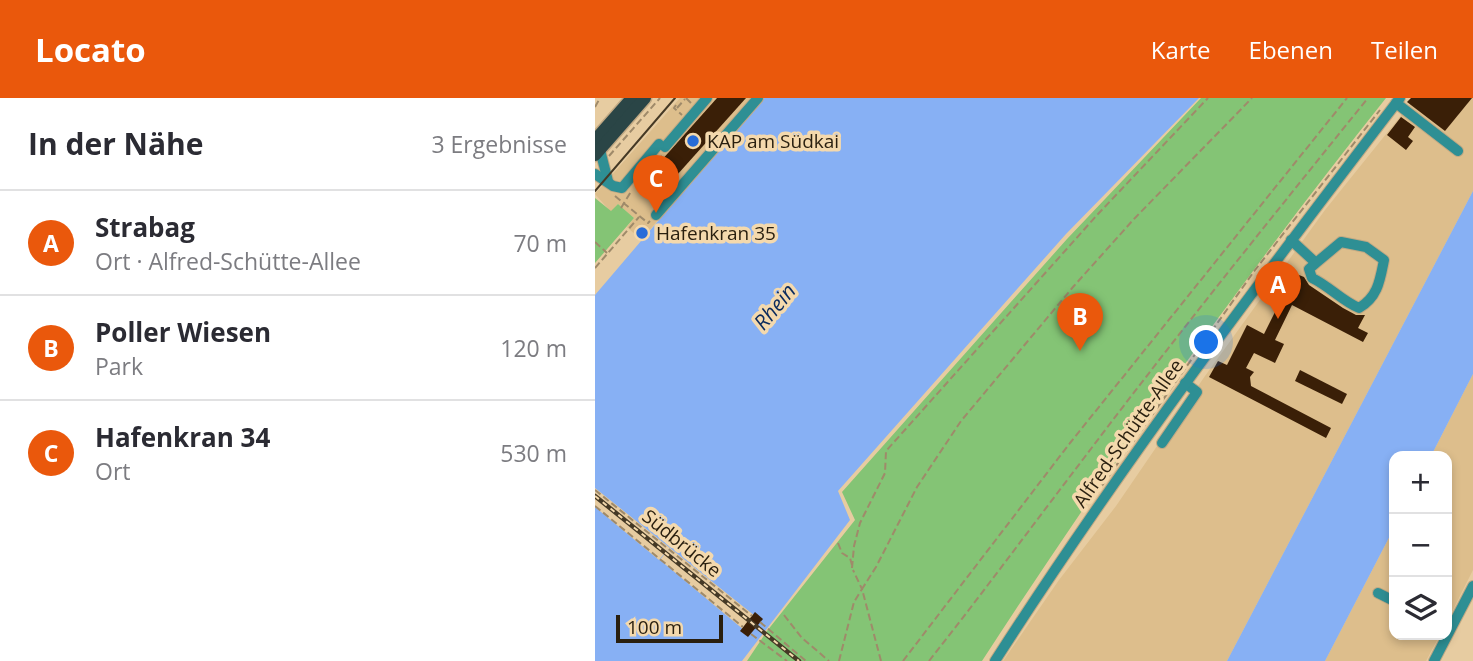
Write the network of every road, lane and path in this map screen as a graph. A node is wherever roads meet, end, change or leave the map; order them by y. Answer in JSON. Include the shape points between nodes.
{"nodes":[{"id":1,"x":600,"y":98,"type":"edge"},
{"id":2,"x":632,"y":98,"type":"edge"},
{"id":3,"x":645,"y":98,"type":"edge"},
{"id":4,"x":660,"y":98,"type":"edge"},
{"id":5,"x":685,"y":98,"type":"edge"},
{"id":6,"x":708,"y":98,"type":"edge"},
{"id":7,"x":758,"y":98,"type":"edge"},
{"id":8,"x":1208,"y":98,"type":"edge"},
{"id":9,"x":1252,"y":98,"type":"edge"},
{"id":10,"x":1347,"y":98,"type":"edge"},
{"id":11,"x":1368,"y":98,"type":"edge"},
{"id":12,"x":1398,"y":101,"type":"edge"},
{"id":13,"x":595,"y":107,"type":"edge"},
{"id":14,"x":688,"y":121,"type":"junction"},
{"id":15,"x":662,"y":146,"type":"junction"},
{"id":16,"x":1458,"y":151,"type":"dead end"},
{"id":17,"x":598,"y":152,"type":"edge"},
{"id":18,"x":595,"y":174,"type":"edge"},
{"id":19,"x":608,"y":182,"type":"junction"},
{"id":20,"x":634,"y":187,"type":"dead end"},
{"id":21,"x":627,"y":189,"type":"junction"},
{"id":22,"x":625,"y":204,"type":"junction"},
{"id":23,"x":621,"y":208,"type":"dead end"},
{"id":24,"x":656,"y":215,"type":"joint"},
{"id":25,"x":640,"y":216,"type":"junction"},
{"id":26,"x":1291,"y":240,"type":"junction"},
{"id":27,"x":595,"y":242,"type":"edge"},
{"id":28,"x":608,"y":253,"type":"junction"},
{"id":29,"x":1316,"y":263,"type":"junction"},
{"id":30,"x":595,"y":268,"type":"edge"},
{"id":31,"x":1185,"y":383,"type":"junction"},
{"id":32,"x":1162,"y":443,"type":"dead end"},
{"id":33,"x":595,"y":490,"type":"edge"},
{"id":34,"x":595,"y":506,"type":"edge"},
{"id":35,"x":838,"y":543,"type":"dead end"},
{"id":36,"x":852,"y":568,"type":"junction"},
{"id":37,"x":1473,"y":586,"type":"edge"},
{"id":38,"x":862,"y":589,"type":"junction"},
{"id":39,"x":1378,"y":593,"type":"dead end"},
{"id":40,"x":1389,"y":598,"type":"edge"},
{"id":41,"x":784,"y":615,"type":"dead end"},
{"id":42,"x":752,"y":616,"type":"dead end"},
{"id":43,"x":760,"y":622,"type":"dead end"},
{"id":44,"x":1452,"y":624,"type":"edge"},
{"id":45,"x":743,"y":627,"type":"dead end"},
{"id":46,"x":751,"y":634,"type":"dead end"},
{"id":47,"x":1444,"y":640,"type":"edge"},
{"id":48,"x":787,"y":661,"type":"edge"},
{"id":49,"x":806,"y":661,"type":"edge"},
{"id":50,"x":829,"y":661,"type":"edge"},
{"id":51,"x":839,"y":661,"type":"edge"},
{"id":52,"x":881,"y":661,"type":"edge"},
{"id":53,"x":903,"y":661,"type":"edge"},
{"id":54,"x":929,"y":661,"type":"edge"},
{"id":55,"x":995,"y":661,"type":"edge"},
{"id":56,"x":1434,"y":661,"type":"edge"}],
"edges":[{"from":1,"to":13,"type":"path"},
{"from":2,"to":17,"type":"main road"},
{"from":3,"to":17,"type":"main road"},
{"from":4,"to":17,"type":"path"},
{"from":5,"to":14,"type":"path","via":[[675,107]]},
{"from":6,"to":14,"type":"street"},
{"from":7,"to":24,"type":"street"},
{"from":8,"to":36,"type":"path","via":[[886,452],[885,473],[860,523]]},
{"from":9,"to":38,"type":"path","via":[[1134,219],[961,421],[917,487]]},
{"from":10,"to":53,"type":"path","via":[[1070,443]]},
{"from":11,"to":54,"type":"path","via":[[1261,229]]},
{"from":12,"to":16,"type":"street"},
{"from":12,"to":26,"type":"street","name":"Alfred-Schütte-Allee"},
{"from":14,"to":15,"type":"street"},
{"from":15,"to":20,"type":"path","via":[[667,150]]},
{"from":15,"to":21,"type":"street"},
{"from":17,"to":19,"type":"street"},
{"from":18,"to":19,"type":"street"},
{"from":19,"to":21,"type":"street"},
{"from":21,"to":22,"type":"path"},
{"from":22,"to":23,"type":"path"},
{"from":22,"to":25,"type":"path"},
{"from":24,"to":25,"type":"path","via":[[648,223]]},
{"from":25,"to":28,"type":"path"},
{"from":26,"to":29,"type":"street"},
{"from":26,"to":31,"type":"street","name":"Alfred-Schütte-Allee"},
{"from":27,"to":28,"type":"path"},
{"from":28,"to":30,"type":"path"},
{"from":29,"to":29,"type":"street","via":[[1341,242],[1366,247],[1384,260],[1378,288],[1359,308],[1313,278],[1310,269]]},
{"from":31,"to":32,"type":"street","via":[[1197,392]]},
{"from":31,"to":55,"type":"street","name":"Alfred-Schütte-Allee"},
{"from":33,"to":42,"type":"path","name":"Südbrücke"},
{"from":34,"to":45,"type":"path","name":"Südbrücke"},
{"from":35,"to":36,"type":"path"},
{"from":36,"to":38,"type":"path"},
{"from":37,"to":44,"type":"street"},
{"from":38,"to":51,"type":"path","via":[[854,602]]},
{"from":38,"to":52,"type":"path"},
{"from":39,"to":40,"type":"street"},
{"from":41,"to":50,"type":"path"},
{"from":43,"to":49,"type":"path"},
{"from":46,"to":48,"type":"path"},
{"from":47,"to":56,"type":"street"}]}
